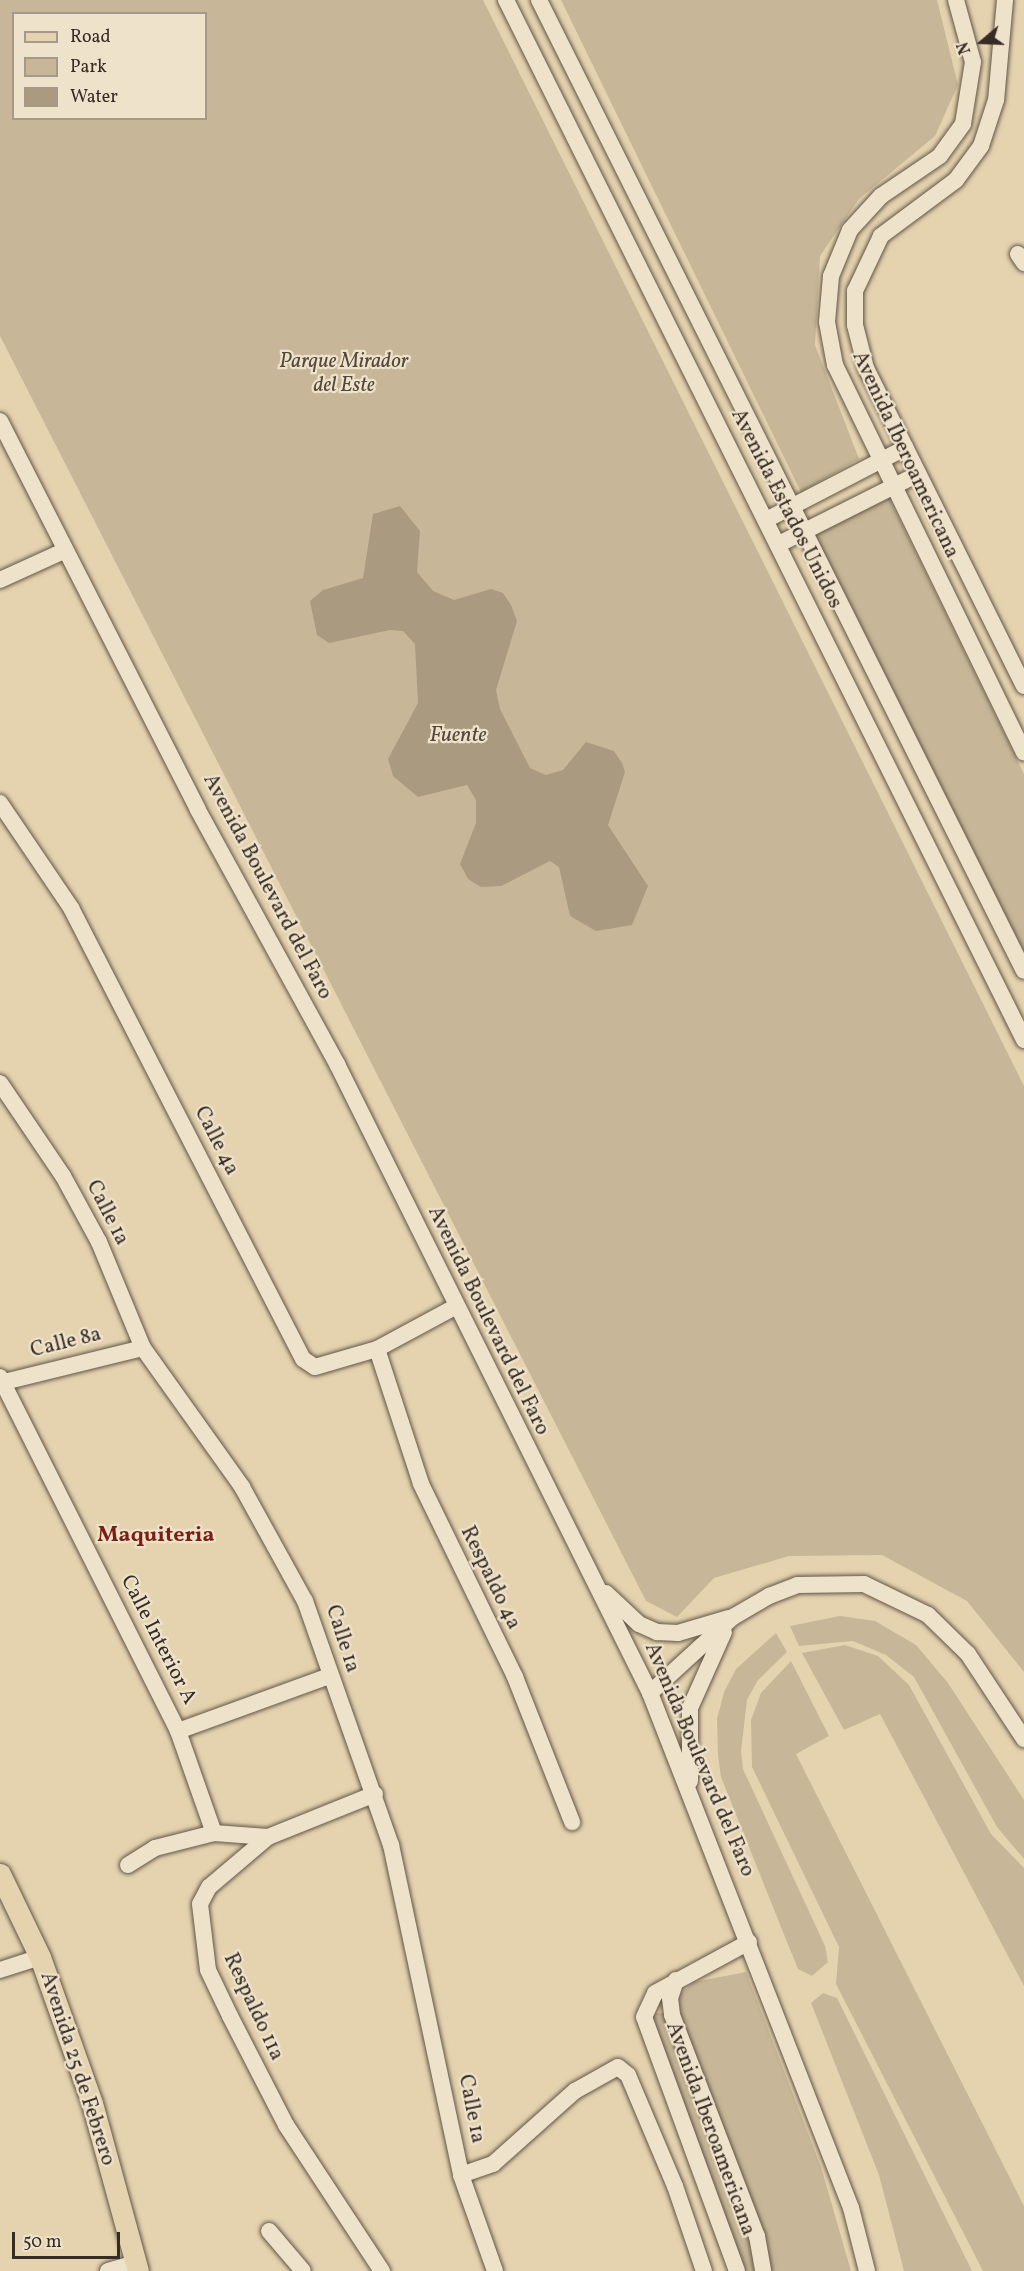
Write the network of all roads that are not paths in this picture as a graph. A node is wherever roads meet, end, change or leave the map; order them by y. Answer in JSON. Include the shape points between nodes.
{"nodes":[{"id":1,"x":506,"y":0,"type":"edge"},
{"id":2,"x":540,"y":0,"type":"edge"},
{"id":3,"x":956,"y":0,"type":"edge"},
{"id":4,"x":1005,"y":0,"type":"edge"},
{"id":5,"x":0,"y":421,"type":"edge"},
{"id":6,"x":905,"y":448,"type":"junction"},
{"id":7,"x":882,"y":459,"type":"junction"},
{"id":8,"x":918,"y":474,"type":"junction"},
{"id":9,"x":894,"y":486,"type":"junction"},
{"id":10,"x":790,"y":507,"type":"junction"},
{"id":11,"x":766,"y":519,"type":"junction"},
{"id":12,"x":803,"y":532,"type":"junction"},
{"id":13,"x":779,"y":544,"type":"junction"},
{"id":14,"x":64,"y":551,"type":"junction"},
{"id":15,"x":0,"y":580,"type":"edge"},
{"id":16,"x":1024,"y":686,"type":"edge"},
{"id":17,"x":1024,"y":752,"type":"edge"},
{"id":18,"x":0,"y":802,"type":"edge"},
{"id":19,"x":1024,"y":971,"type":"edge"},
{"id":20,"x":1018,"y":1012,"type":"edge"},
{"id":21,"x":1024,"y":1040,"type":"edge"},
{"id":22,"x":0,"y":1083,"type":"edge"},
{"id":23,"x":455,"y":1307,"type":"junction"},
{"id":24,"x":143,"y":1348,"type":"junction"},
{"id":25,"x":377,"y":1349,"type":"junction"},
{"id":26,"x":1,"y":1381,"type":"edge"},
{"id":27,"x":598,"y":1586,"type":"junction"},
{"id":28,"x":733,"y":1617,"type":"junction"},
{"id":29,"x":329,"y":1676,"type":"junction"},
{"id":30,"x":650,"y":1693,"type":"junction"},
{"id":31,"x":178,"y":1731,"type":"junction"},
{"id":32,"x":1024,"y":1738,"type":"edge"},
{"id":33,"x":375,"y":1794,"type":"junction"},
{"id":34,"x":690,"y":1794,"type":"junction"},
{"id":35,"x":572,"y":1822,"type":"dead end"},
{"id":36,"x":214,"y":1833,"type":"junction"},
{"id":37,"x":268,"y":1837,"type":"junction"},
{"id":38,"x":128,"y":1864,"type":"dead end"},
{"id":39,"x":0,"y":1874,"type":"edge"},
{"id":40,"x":749,"y":1942,"type":"junction"},
{"id":41,"x":40,"y":1957,"type":"junction"},
{"id":42,"x":0,"y":1970,"type":"edge"},
{"id":43,"x":676,"y":1980,"type":"junction"},
{"id":44,"x":461,"y":2175,"type":"junction"},
{"id":45,"x":269,"y":2231,"type":"dead end"},
{"id":46,"x":762,"y":2266,"type":"edge"},
{"id":47,"x":137,"y":2267,"type":"edge"},
{"id":48,"x":108,"y":2271,"type":"edge"},
{"id":49,"x":303,"y":2271,"type":"edge"},
{"id":50,"x":382,"y":2271,"type":"edge"},
{"id":51,"x":495,"y":2271,"type":"edge"},
{"id":52,"x":704,"y":2271,"type":"edge"},
{"id":53,"x":736,"y":2271,"type":"edge"},
{"id":54,"x":867,"y":2271,"type":"edge"}],
"edges":[{"from":1,"to":11,"type":"street","name":"Avenida Estados Unidos"},
{"from":2,"to":10,"type":"street","name":"Avenida Estados Unidos"},
{"from":3,"to":7,"type":"street","name":"Avenida Iberoamericana","via":[[973,62],[963,124],[940,156],[881,196],[850,230],[826,302],[836,365]]},
{"from":4,"to":6,"type":"street","name":"Avenida Iberoamericana","via":[[996,100],[981,146],[956,180],[881,236],[855,291],[858,345]]},
{"from":5,"to":14,"type":"street","name":"Avenida Boulevard del Faro"},
{"from":6,"to":7,"type":"street"},
{"from":6,"to":8,"type":"street","name":"Avenida Iberoamericana"},
{"from":7,"to":9,"type":"street","name":"Avenida Iberoamericana"},
{"from":7,"to":10,"type":"street"},
{"from":8,"to":9,"type":"street"},
{"from":8,"to":16,"type":"street","name":"Avenida Iberoamericana"},
{"from":9,"to":12,"type":"street"},
{"from":9,"to":17,"type":"street","name":"Avenida Iberoamericana"},
{"from":10,"to":11,"type":"street"},
{"from":10,"to":12,"type":"street","name":"Avenida Estados Unidos"},
{"from":11,"to":13,"type":"street","name":"Avenida Estados Unidos"},
{"from":12,"to":13,"type":"street"},
{"from":12,"to":19,"type":"street","name":"Avenida Estados Unidos"},
{"from":13,"to":20,"type":"street","name":"Avenida Estados Unidos"},
{"from":14,"to":15,"type":"street"},
{"from":14,"to":23,"type":"street","name":"Avenida Boulevard del Faro","via":[[337,1064]]},
{"from":18,"to":25,"type":"street","name":"Calle 4a","via":[[71,908],[303,1359],[315,1366]]},
{"from":20,"to":21,"type":"street","name":"Avenida Estados Unidos"},
{"from":22,"to":24,"type":"street","name":"Calle 1a","via":[[63,1176],[99,1242]]},
{"from":23,"to":25,"type":"street","name":"Calle 4a"},
{"from":23,"to":27,"type":"street","name":"Avenida Boulevard del Faro"},
{"from":24,"to":26,"type":"street","name":"Calle 8a"},
{"from":24,"to":29,"type":"street","name":"Calle 1a","via":[[242,1487],[288,1565]]},
{"from":25,"to":35,"type":"street","name":"Respaldo 4a","via":[[421,1484],[515,1677]]},
{"from":26,"to":31,"type":"street","name":"Calle Interior A"},
{"from":27,"to":28,"type":"street","via":[[639,1624],[657,1632],[678,1633]]},
{"from":27,"to":30,"type":"street","name":"Avenida Boulevard del Faro"},
{"from":28,"to":30,"type":"street"},
{"from":28,"to":32,"type":"street","via":[[797,1585],[832,1580],[893,1594],[928,1615],[968,1654]]},
{"from":28,"to":34,"type":"street","via":[[690,1708]]},
{"from":29,"to":31,"type":"street"},
{"from":29,"to":33,"type":"street","name":"Calle 1a"},
{"from":30,"to":34,"type":"street","name":"Avenida Boulevard del Faro"},
{"from":31,"to":36,"type":"street","name":"Calle Interior A"},
{"from":33,"to":37,"type":"street","name":"Respaldo 11a"},
{"from":33,"to":44,"type":"street","name":"Calle 1a","via":[[412,1924]]},
{"from":34,"to":40,"type":"street","name":"Avenida Boulevard del Faro"},
{"from":36,"to":37,"type":"street"},
{"from":36,"to":38,"type":"street","via":[[155,1848]]},
{"from":37,"to":50,"type":"street","name":"Respaldo 11a","via":[[209,1887],[200,1904],[208,1970],[286,2125]]},
{"from":39,"to":41,"type":"main road","name":"Avenida 25 de Febrero"},
{"from":40,"to":43,"type":"street","name":"Avenida Iberoamericana"},
{"from":40,"to":54,"type":"street","name":"Avenida Boulevard del Faro","via":[[851,2208]]},
{"from":41,"to":42,"type":"street"},
{"from":41,"to":47,"type":"main road","name":"Avenida 25 de Febrero","via":[[92,2103]]},
{"from":43,"to":46,"type":"street","name":"Avenida Iberoamericana","via":[[670,1998],[672,2015],[729,2158]]},
{"from":43,"to":53,"type":"street","name":"Avenida Iberoamericana","via":[[655,1993],[644,2018]]},
{"from":44,"to":51,"type":"street","name":"Calle 1a"},
{"from":44,"to":52,"type":"street","via":[[493,2164],[575,2091],[618,2067],[628,2075],[675,2186]]},
{"from":45,"to":49,"type":"street"},
{"from":46,"to":53,"type":"street"},
{"from":47,"to":48,"type":"street"}]}
